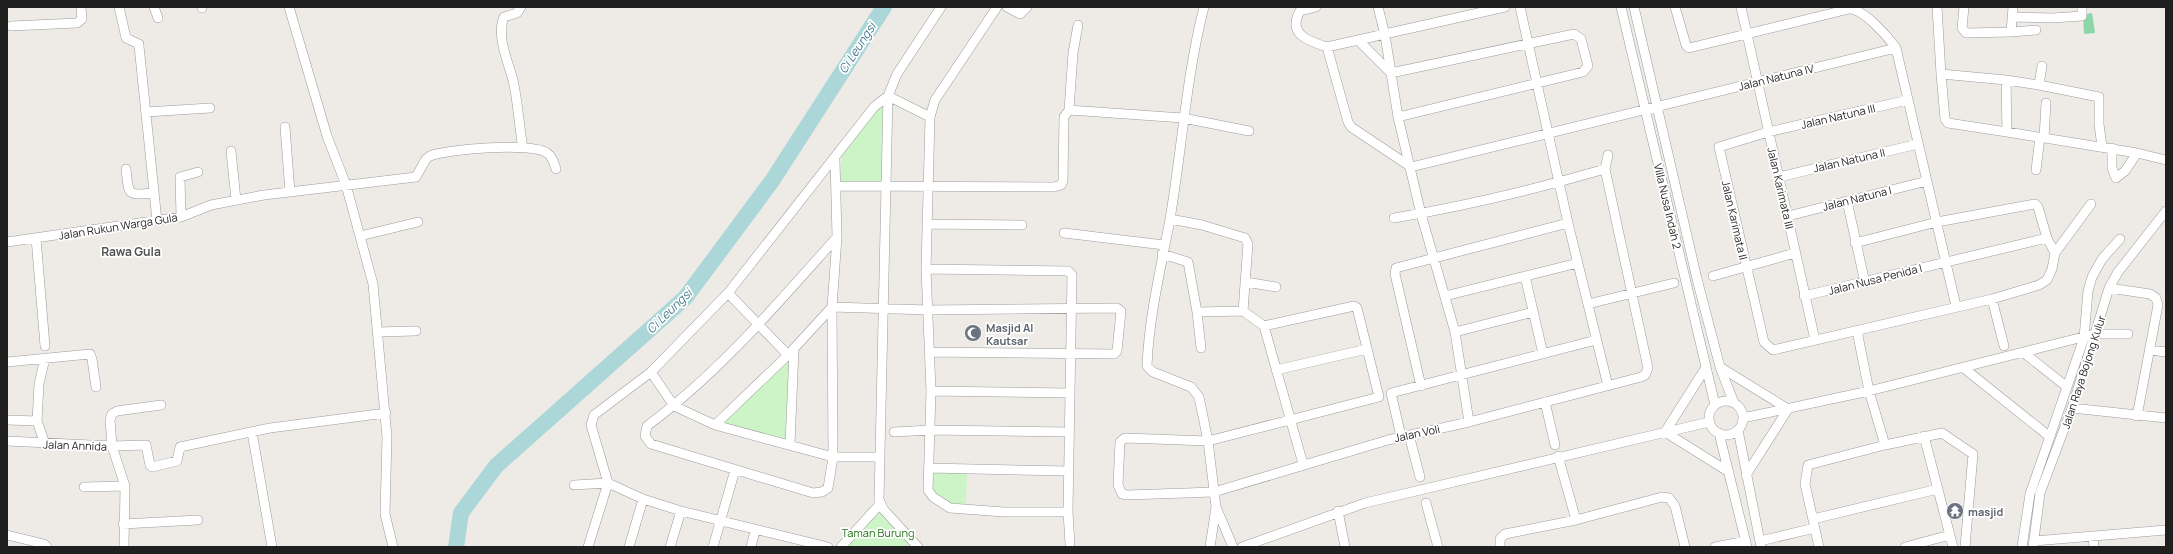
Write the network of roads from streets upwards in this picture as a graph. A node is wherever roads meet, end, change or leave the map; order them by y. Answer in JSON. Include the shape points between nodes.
{"nodes":[{"id":1,"x":81,"y":7,"type":"edge"},
{"id":2,"x":119,"y":7,"type":"edge"},
{"id":3,"x":154,"y":7,"type":"edge"},
{"id":4,"x":289,"y":7,"type":"edge"},
{"id":5,"x":521,"y":7,"type":"edge"},
{"id":6,"x":941,"y":7,"type":"edge"},
{"id":7,"x":997,"y":7,"type":"edge"},
{"id":8,"x":1007,"y":7,"type":"edge"},
{"id":9,"x":1027,"y":7,"type":"edge"},
{"id":10,"x":1204,"y":7,"type":"edge"},
{"id":11,"x":1316,"y":7,"type":"edge"},
{"id":12,"x":1378,"y":7,"type":"edge"},
{"id":13,"x":1505,"y":7,"type":"edge"},
{"id":14,"x":1520,"y":7,"type":"edge"},
{"id":15,"x":1621,"y":7,"type":"edge"},
{"id":16,"x":1634,"y":7,"type":"edge"},
{"id":17,"x":1675,"y":7,"type":"edge"},
{"id":18,"x":1741,"y":7,"type":"edge"},
{"id":19,"x":1937,"y":7,"type":"edge"},
{"id":20,"x":1964,"y":7,"type":"edge"},
{"id":21,"x":2012,"y":7,"type":"edge"},
{"id":22,"x":2082,"y":7,"type":"edge"},
{"id":23,"x":2013,"y":17,"type":"junction"},
{"id":24,"x":158,"y":18,"type":"dead end"},
{"id":25,"x":1078,"y":25,"type":"dead end"},
{"id":26,"x":11,"y":26,"type":"dead end"},
{"id":27,"x":2036,"y":30,"type":"dead end"},
{"id":28,"x":2011,"y":32,"type":"junction"},
{"id":29,"x":1385,"y":35,"type":"junction"},
{"id":30,"x":1747,"y":36,"type":"junction"},
{"id":31,"x":1358,"y":40,"type":"junction"},
{"id":32,"x":1528,"y":45,"type":"junction"},
{"id":33,"x":1326,"y":47,"type":"junction"},
{"id":34,"x":1896,"y":48,"type":"junction"},
{"id":35,"x":2042,"y":66,"type":"dead end"},
{"id":36,"x":1391,"y":73,"type":"junction"},
{"id":37,"x":1941,"y":74,"type":"junction"},
{"id":38,"x":2006,"y":80,"type":"junction"},
{"id":39,"x":1757,"y":81,"type":"junction"},
{"id":40,"x":1536,"y":84,"type":"junction"},
{"id":41,"x":2039,"y":85,"type":"junction"},
{"id":42,"x":888,"y":96,"type":"junction"},
{"id":43,"x":1908,"y":100,"type":"junction"},
{"id":44,"x":2046,"y":103,"type":"dead end"},
{"id":45,"x":1657,"y":105,"type":"junction"},
{"id":46,"x":210,"y":108,"type":"dead end"},
{"id":47,"x":1645,"y":108,"type":"junction"},
{"id":48,"x":1069,"y":110,"type":"junction"},
{"id":49,"x":146,"y":112,"type":"junction"},
{"id":50,"x":930,"y":117,"type":"junction"},
{"id":51,"x":1398,"y":117,"type":"junction"},
{"id":52,"x":1183,"y":118,"type":"junction"},
{"id":53,"x":284,"y":127,"type":"dead end"},
{"id":54,"x":1249,"y":131,"type":"dead end"},
{"id":55,"x":1548,"y":132,"type":"junction"},
{"id":56,"x":1768,"y":132,"type":"junction"},
{"id":57,"x":2007,"y":132,"type":"junction"},
{"id":58,"x":2042,"y":137,"type":"junction"},
{"id":59,"x":1918,"y":144,"type":"junction"},
{"id":60,"x":524,"y":148,"type":"junction"},
{"id":61,"x":2107,"y":148,"type":"junction"},
{"id":62,"x":231,"y":152,"type":"dead end"},
{"id":63,"x":2137,"y":153,"type":"junction"},
{"id":64,"x":1608,"y":155,"type":"dead end"},
{"id":65,"x":834,"y":159,"type":"junction"},
{"id":66,"x":2166,"y":160,"type":"edge"},
{"id":67,"x":1411,"y":167,"type":"junction"},
{"id":68,"x":126,"y":169,"type":"dead end"},
{"id":69,"x":556,"y":169,"type":"dead end"},
{"id":70,"x":1605,"y":169,"type":"junction"},
{"id":71,"x":2036,"y":170,"type":"dead end"},
{"id":72,"x":198,"y":172,"type":"dead end"},
{"id":73,"x":1779,"y":177,"type":"junction"},
{"id":74,"x":1927,"y":181,"type":"junction"},
{"id":75,"x":1559,"y":182,"type":"junction"},
{"id":76,"x":346,"y":185,"type":"junction"},
{"id":77,"x":836,"y":186,"type":"junction"},
{"id":78,"x":887,"y":186,"type":"junction"},
{"id":79,"x":928,"y":187,"type":"junction"},
{"id":80,"x":290,"y":192,"type":"junction"},
{"id":81,"x":152,"y":193,"type":"dead end"},
{"id":82,"x":236,"y":200,"type":"junction"},
{"id":83,"x":1847,"y":200,"type":"junction"},
{"id":84,"x":2091,"y":204,"type":"dead end"},
{"id":85,"x":2166,"y":212,"type":"edge"},
{"id":86,"x":1422,"y":214,"type":"junction"},
{"id":87,"x":1788,"y":216,"type":"junction"},
{"id":88,"x":181,"y":217,"type":"junction"},
{"id":89,"x":1394,"y":218,"type":"dead end"},
{"id":90,"x":1170,"y":220,"type":"junction"},
{"id":91,"x":157,"y":221,"type":"junction"},
{"id":92,"x":418,"y":222,"type":"dead end"},
{"id":93,"x":1937,"y":222,"type":"junction"},
{"id":94,"x":1568,"y":223,"type":"junction"},
{"id":95,"x":927,"y":224,"type":"junction"},
{"id":96,"x":1022,"y":225,"type":"dead end"},
{"id":97,"x":1064,"y":233,"type":"dead end"},
{"id":98,"x":360,"y":236,"type":"junction"},
{"id":99,"x":838,"y":237,"type":"junction"},
{"id":100,"x":36,"y":238,"type":"junction"},
{"id":101,"x":2046,"y":238,"type":"junction"},
{"id":102,"x":2120,"y":239,"type":"dead end"},
{"id":103,"x":7,"y":242,"type":"edge"},
{"id":104,"x":1855,"y":243,"type":"junction"},
{"id":105,"x":1163,"y":250,"type":"junction"},
{"id":106,"x":1795,"y":253,"type":"junction"},
{"id":107,"x":2055,"y":253,"type":"junction"},
{"id":108,"x":1434,"y":257,"type":"junction"},
{"id":109,"x":1947,"y":262,"type":"junction"},
{"id":110,"x":1578,"y":263,"type":"junction"},
{"id":111,"x":1746,"y":267,"type":"junction"},
{"id":112,"x":926,"y":268,"type":"junction"},
{"id":113,"x":1525,"y":276,"type":"junction"},
{"id":114,"x":1713,"y":276,"type":"dead end"},
{"id":115,"x":1246,"y":282,"type":"junction"},
{"id":116,"x":1674,"y":283,"type":"dead end"},
{"id":117,"x":1865,"y":283,"type":"junction"},
{"id":118,"x":1276,"y":287,"type":"dead end"},
{"id":119,"x":2109,"y":288,"type":"junction"},
{"id":120,"x":1633,"y":292,"type":"junction"},
{"id":121,"x":728,"y":293,"type":"junction"},
{"id":122,"x":1445,"y":296,"type":"junction"},
{"id":123,"x":1804,"y":296,"type":"junction"},
{"id":124,"x":1992,"y":299,"type":"junction"},
{"id":125,"x":1588,"y":304,"type":"junction"},
{"id":126,"x":1956,"y":306,"type":"junction"},
{"id":127,"x":832,"y":307,"type":"junction"},
{"id":128,"x":1070,"y":308,"type":"junction"},
{"id":129,"x":883,"y":309,"type":"junction"},
{"id":130,"x":929,"y":310,"type":"junction"},
{"id":131,"x":1243,"y":311,"type":"junction"},
{"id":132,"x":1197,"y":312,"type":"junction"},
{"id":133,"x":1533,"y":312,"type":"junction"},
{"id":134,"x":758,"y":324,"type":"junction"},
{"id":135,"x":1264,"y":326,"type":"junction"},
{"id":136,"x":416,"y":331,"type":"dead end"},
{"id":137,"x":1856,"y":331,"type":"junction"},
{"id":138,"x":377,"y":332,"type":"junction"},
{"id":139,"x":1455,"y":332,"type":"junction"},
{"id":140,"x":2095,"y":334,"type":"junction"},
{"id":141,"x":2128,"y":334,"type":"dead end"},
{"id":142,"x":2084,"y":338,"type":"junction"},
{"id":143,"x":1596,"y":340,"type":"junction"},
{"id":144,"x":1815,"y":340,"type":"junction"},
{"id":145,"x":46,"y":346,"type":"dead end"},
{"id":146,"x":2004,"y":346,"type":"dead end"},
{"id":147,"x":1201,"y":348,"type":"dead end"},
{"id":148,"x":1368,"y":349,"type":"junction"},
{"id":149,"x":2150,"y":350,"type":"junction"},
{"id":150,"x":791,"y":352,"type":"junction"},
{"id":151,"x":930,"y":352,"type":"junction"},
{"id":152,"x":2166,"y":352,"type":"edge"},
{"id":153,"x":2024,"y":353,"type":"junction"},
{"id":154,"x":1069,"y":354,"type":"junction"},
{"id":155,"x":1542,"y":354,"type":"junction"},
{"id":156,"x":45,"y":358,"type":"junction"},
{"id":157,"x":7,"y":362,"type":"edge"},
{"id":158,"x":1720,"y":367,"type":"junction"},
{"id":159,"x":1705,"y":368,"type":"junction"},
{"id":160,"x":1965,"y":368,"type":"junction"},
{"id":161,"x":1276,"y":370,"type":"junction"},
{"id":162,"x":651,"y":372,"type":"junction"},
{"id":163,"x":1462,"y":376,"type":"junction"},
{"id":164,"x":1421,"y":386,"type":"junction"},
{"id":165,"x":1608,"y":386,"type":"junction"},
{"id":166,"x":96,"y":387,"type":"dead end"},
{"id":167,"x":2067,"y":388,"type":"junction"},
{"id":168,"x":931,"y":391,"type":"junction"},
{"id":169,"x":1870,"y":392,"type":"junction"},
{"id":170,"x":1069,"y":393,"type":"junction"},
{"id":171,"x":1544,"y":402,"type":"junction"},
{"id":172,"x":1734,"y":403,"type":"junction"},
{"id":173,"x":161,"y":405,"type":"dead end"},
{"id":174,"x":1715,"y":405,"type":"junction"},
{"id":175,"x":674,"y":406,"type":"junction"},
{"id":176,"x":2072,"y":408,"type":"junction"},
{"id":177,"x":1788,"y":409,"type":"junction"},
{"id":178,"x":386,"y":413,"type":"junction"},
{"id":179,"x":2137,"y":416,"type":"junction"},
{"id":180,"x":1743,"y":418,"type":"junction"},
{"id":181,"x":2166,"y":418,"type":"edge"},
{"id":182,"x":7,"y":420,"type":"edge"},
{"id":183,"x":1290,"y":420,"type":"junction"},
{"id":184,"x":37,"y":421,"type":"junction"},
{"id":185,"x":1469,"y":422,"type":"junction"},
{"id":186,"x":1710,"y":422,"type":"junction"},
{"id":187,"x":716,"y":425,"type":"junction"},
{"id":188,"x":931,"y":430,"type":"junction"},
{"id":189,"x":1738,"y":430,"type":"junction"},
{"id":190,"x":252,"y":432,"type":"junction"},
{"id":191,"x":894,"y":432,"type":"dead end"},
{"id":192,"x":1069,"y":432,"type":"junction"},
{"id":193,"x":1665,"y":432,"type":"junction"},
{"id":194,"x":1719,"y":433,"type":"junction"},
{"id":195,"x":1405,"y":436,"type":"junction"},
{"id":196,"x":1924,"y":436,"type":"junction"},
{"id":197,"x":2050,"y":437,"type":"junction"},
{"id":198,"x":7,"y":441,"type":"edge"},
{"id":199,"x":1208,"y":441,"type":"junction"},
{"id":200,"x":45,"y":444,"type":"junction"},
{"id":201,"x":790,"y":444,"type":"junction"},
{"id":202,"x":1555,"y":445,"type":"dead end"},
{"id":203,"x":1885,"y":445,"type":"junction"},
{"id":204,"x":112,"y":446,"type":"junction"},
{"id":205,"x":1558,"y":456,"type":"junction"},
{"id":206,"x":833,"y":457,"type":"junction"},
{"id":207,"x":878,"y":457,"type":"junction"},
{"id":208,"x":1303,"y":464,"type":"junction"},
{"id":209,"x":929,"y":468,"type":"junction"},
{"id":210,"x":735,"y":470,"type":"junction"},
{"id":211,"x":1068,"y":471,"type":"junction"},
{"id":212,"x":1729,"y":472,"type":"junction"},
{"id":213,"x":1746,"y":475,"type":"junction"},
{"id":214,"x":1420,"y":477,"type":"dead end"},
{"id":215,"x":608,"y":483,"type":"junction"},
{"id":216,"x":574,"y":485,"type":"dead end"},
{"id":217,"x":125,"y":486,"type":"junction"},
{"id":218,"x":84,"y":487,"type":"dead end"},
{"id":219,"x":1938,"y":489,"type":"junction"},
{"id":220,"x":1214,"y":492,"type":"junction"},
{"id":221,"x":643,"y":499,"type":"junction"},
{"id":222,"x":880,"y":504,"type":"junction"},
{"id":223,"x":1426,"y":504,"type":"dead end"},
{"id":224,"x":1216,"y":508,"type":"junction"},
{"id":225,"x":681,"y":511,"type":"junction"},
{"id":226,"x":1338,"y":511,"type":"junction"},
{"id":227,"x":1068,"y":512,"type":"junction"},
{"id":228,"x":198,"y":520,"type":"dead end"},
{"id":229,"x":720,"y":520,"type":"junction"},
{"id":230,"x":1576,"y":520,"type":"junction"},
{"id":231,"x":123,"y":524,"type":"junction"},
{"id":232,"x":1814,"y":524,"type":"junction"},
{"id":233,"x":755,"y":530,"type":"junction"},
{"id":234,"x":2166,"y":530,"type":"edge"},
{"id":235,"x":7,"y":535,"type":"edge"},
{"id":236,"x":1950,"y":535,"type":"junction"},
{"id":237,"x":2093,"y":536,"type":"junction"},
{"id":238,"x":795,"y":544,"type":"edge"},
{"id":239,"x":1070,"y":544,"type":"dead end"},
{"id":240,"x":1747,"y":544,"type":"edge"},
{"id":241,"x":1761,"y":544,"type":"edge"},
{"id":242,"x":2034,"y":544,"type":"edge"},
{"id":243,"x":47,"y":547,"type":"edge"},
{"id":244,"x":124,"y":547,"type":"edge"},
{"id":245,"x":272,"y":547,"type":"edge"},
{"id":246,"x":393,"y":547,"type":"edge"},
{"id":247,"x":588,"y":547,"type":"edge"},
{"id":248,"x":629,"y":547,"type":"edge"},
{"id":249,"x":670,"y":547,"type":"edge"},
{"id":250,"x":713,"y":547,"type":"edge"},
{"id":251,"x":751,"y":547,"type":"edge"},
{"id":252,"x":828,"y":547,"type":"edge"},
{"id":253,"x":841,"y":547,"type":"edge"},
{"id":254,"x":918,"y":547,"type":"edge"},
{"id":255,"x":1210,"y":547,"type":"edge"},
{"id":256,"x":1234,"y":547,"type":"edge"},
{"id":257,"x":1242,"y":547,"type":"edge"},
{"id":258,"x":1346,"y":547,"type":"edge"},
{"id":259,"x":1438,"y":547,"type":"edge"},
{"id":260,"x":1500,"y":547,"type":"edge"},
{"id":261,"x":1685,"y":547,"type":"edge"},
{"id":262,"x":1715,"y":547,"type":"edge"},
{"id":263,"x":1820,"y":547,"type":"edge"},
{"id":264,"x":1905,"y":547,"type":"edge"},
{"id":265,"x":1954,"y":547,"type":"edge"},
{"id":266,"x":1964,"y":547,"type":"edge"},
{"id":267,"x":2022,"y":547,"type":"edge"},
{"id":268,"x":2094,"y":547,"type":"edge"}],
"edges":[{"from":1,"to":26,"type":"street","via":[[82,19],[77,23]]},
{"from":2,"to":49,"type":"street","via":[[126,38],[139,44]]},
{"from":3,"to":24,"type":"street"},
{"from":4,"to":76,"type":"street","via":[[327,136]]},
{"from":5,"to":60,"type":"street","via":[[517,13],[504,17],[503,22],[504,54],[513,81]]},
{"from":6,"to":42,"type":"street","via":[[897,74]]},
{"from":7,"to":50,"type":"street","via":[[935,100]]},
{"from":8,"to":9,"type":"street","via":[[1020,14]]},
{"from":10,"to":52,"type":"street","via":[[1195,42]]},
{"from":11,"to":33,"type":"street","via":[[1300,11],[1295,19],[1296,29],[1309,41]]},
{"from":12,"to":29,"type":"street"},
{"from":13,"to":29,"type":"street"},
{"from":14,"to":32,"type":"street"},
{"from":15,"to":47,"type":"street","name":"Villa Nusa Indah 2"},
{"from":16,"to":45,"type":"street","name":"Villa Nusa Indah 2"},
{"from":17,"to":30,"type":"street","via":[[1689,48]]},
{"from":18,"to":30,"type":"street","name":"Jalan Karimata III"},
{"from":19,"to":37,"type":"street"},
{"from":20,"to":28,"type":"street","via":[[1962,28],[1966,33]]},
{"from":21,"to":23,"type":"street"},
{"from":22,"to":23,"type":"street","via":[[2082,16]]},
{"from":23,"to":28,"type":"street"},
{"from":25,"to":48,"type":"street","via":[[1073,53]]},
{"from":27,"to":28,"type":"street"},
{"from":29,"to":31,"type":"street"},
{"from":29,"to":36,"type":"street"},
{"from":30,"to":34,"type":"street","via":[[1853,9],[1883,31]]},
{"from":30,"to":39,"type":"street","name":"Jalan Karimata III"},
{"from":31,"to":33,"type":"street"},
{"from":31,"to":36,"type":"street"},
{"from":32,"to":36,"type":"street"},
{"from":32,"to":40,"type":"street"},
{"from":32,"to":40,"type":"street","via":[[1576,35],[1581,39],[1588,66],[1583,72]]},
{"from":33,"to":67,"type":"street","via":[[1351,127]]},
{"from":34,"to":39,"type":"street","name":"Jalan Natuna IV"},
{"from":34,"to":43,"type":"street"},
{"from":35,"to":41,"type":"street"},
{"from":36,"to":51,"type":"street"},
{"from":37,"to":38,"type":"street"},
{"from":37,"to":57,"type":"street","via":[[1945,118],[1948,123]]},
{"from":38,"to":41,"type":"street"},
{"from":38,"to":57,"type":"street"},
{"from":39,"to":45,"type":"street","name":"Jalan Natuna IV"},
{"from":39,"to":56,"type":"street","name":"Jalan Karimata III"},
{"from":40,"to":51,"type":"street"},
{"from":40,"to":55,"type":"street"},
{"from":41,"to":61,"type":"street","via":[[2099,96],[2099,124]]},
{"from":42,"to":50,"type":"street"},
{"from":42,"to":65,"type":"street","via":[[874,107]]},
{"from":42,"to":78,"type":"street"},
{"from":43,"to":56,"type":"street","name":"Jalan Natuna III"},
{"from":43,"to":59,"type":"street"},
{"from":44,"to":58,"type":"street"},
{"from":45,"to":47,"type":"street","name":"Jalan Natuna IV"},
{"from":45,"to":158,"type":"street","name":"Villa Nusa Indah 2"},
{"from":46,"to":49,"type":"street"},
{"from":47,"to":55,"type":"street","name":"Jalan Natuna IV"},
{"from":47,"to":159,"type":"street","name":"Villa Nusa Indah 2"},
{"from":48,"to":52,"type":"street"},
{"from":48,"to":79,"type":"street","via":[[1064,117],[1063,181],[1060,185],[1054,188]]},
{"from":49,"to":91,"type":"street"},
{"from":50,"to":79,"type":"street"},
{"from":51,"to":67,"type":"street"},
{"from":52,"to":54,"type":"street"},
{"from":52,"to":90,"type":"street"},
{"from":53,"to":80,"type":"street"},
{"from":55,"to":67,"type":"street","name":"Jalan Natuna IV"},
{"from":55,"to":75,"type":"street"},
{"from":56,"to":73,"type":"street","name":"Jalan Karimata III"},
{"from":56,"to":111,"type":"street","name":"Jalan Karimata II","via":[[1719,147]]},
{"from":57,"to":58,"type":"street"},
{"from":58,"to":61,"type":"street"},
{"from":58,"to":71,"type":"street"},
{"from":59,"to":73,"type":"street","name":"Jalan Natuna II"},
{"from":59,"to":74,"type":"street"},
{"from":60,"to":69,"type":"street","via":[[547,152]]},
{"from":60,"to":76,"type":"street","name":"Jalan Rukun Warga Gula","via":[[465,148],[435,154],[426,159],[416,177]]},
{"from":61,"to":63,"type":"street"},
{"from":61,"to":63,"type":"street","via":[[2116,178]]},
{"from":62,"to":82,"type":"street"},
{"from":63,"to":66,"type":"street"},
{"from":64,"to":70,"type":"street","name":"Jalan Voli"},
{"from":65,"to":77,"type":"street"},
{"from":65,"to":121,"type":"street"},
{"from":67,"to":86,"type":"street"},
{"from":68,"to":81,"type":"street","via":[[131,193]]},
{"from":70,"to":75,"type":"street"},
{"from":70,"to":120,"type":"street","name":"Jalan Voli"},
{"from":72,"to":88,"type":"street","via":[[180,177]]},
{"from":73,"to":87,"type":"street","name":"Jalan Karimata III"},
{"from":74,"to":83,"type":"street","name":"Jalan Natuna I"},
{"from":74,"to":93,"type":"street"},
{"from":75,"to":86,"type":"street"},
{"from":75,"to":94,"type":"street"},
{"from":76,"to":80,"type":"street","name":"Jalan Rukun Warga Gula"},
{"from":76,"to":98,"type":"street"},
{"from":77,"to":78,"type":"street"},
{"from":77,"to":99,"type":"street"},
{"from":78,"to":79,"type":"street"},
{"from":78,"to":129,"type":"street"},
{"from":79,"to":95,"type":"street"},
{"from":80,"to":82,"type":"street","name":"Jalan Rukun Warga Gula"},
{"from":82,"to":88,"type":"street","name":"Jalan Rukun Warga Gula","via":[[211,205]]},
{"from":83,"to":87,"type":"street","name":"Jalan Natuna I"},
{"from":83,"to":104,"type":"street"},
{"from":84,"to":107,"type":"street"},
{"from":85,"to":119,"type":"street","name":"Jalan Raya Bojong Kulur","via":[[2118,272]]},
{"from":86,"to":89,"type":"street"},
{"from":86,"to":108,"type":"street"},
{"from":87,"to":106,"type":"street","name":"Jalan Karimata III"},
{"from":88,"to":91,"type":"street","name":"Jalan Rukun Warga Gula"},
{"from":90,"to":105,"type":"street"},
{"from":90,"to":115,"type":"street","via":[[1202,225],[1245,238],[1248,244]]},
{"from":91,"to":100,"type":"street","name":"Jalan Rukun Warga Gula"},
{"from":92,"to":98,"type":"street"},
{"from":93,"to":101,"type":"street","via":[[2035,204]]},
{"from":93,"to":104,"type":"street"},
{"from":93,"to":109,"type":"street"},
{"from":94,"to":108,"type":"street"},
{"from":94,"to":110,"type":"street"},
{"from":95,"to":96,"type":"street"},
{"from":95,"to":112,"type":"street"},
{"from":97,"to":105,"type":"street"},
{"from":98,"to":138,"type":"street","via":[[373,284]]},
{"from":99,"to":127,"type":"street"},
{"from":99,"to":134,"type":"street"},
{"from":100,"to":103,"type":"street","name":"Jalan Rukun Warga Gula"},
{"from":100,"to":145,"type":"street"},
{"from":101,"to":107,"type":"street"},
{"from":101,"to":109,"type":"street","name":"Jalan Nusa Penida I"},
{"from":102,"to":142,"type":"street","via":[[2102,259],[2092,277],[2088,291]]},
{"from":104,"to":117,"type":"street"},
{"from":105,"to":132,"type":"street","via":[[1188,262]]},
{"from":105,"to":199,"type":"street","via":[[1148,331],[1147,366],[1153,372],[1191,387],[1199,397]]},
{"from":106,"to":111,"type":"street"},
{"from":106,"to":123,"type":"street","name":"Jalan Karimata III"},
{"from":107,"to":124,"type":"street","via":[[2047,280],[2039,285]]},
{"from":108,"to":122,"type":"street"},
{"from":108,"to":164,"type":"street","via":[[1398,267],[1395,272]]},
{"from":109,"to":117,"type":"street","name":"Jalan Nusa Penida I"},
{"from":109,"to":126,"type":"street"},
{"from":110,"to":113,"type":"street"},
{"from":110,"to":125,"type":"street"},
{"from":111,"to":114,"type":"street"},
{"from":111,"to":144,"type":"street","name":"Jalan Karimata II","via":[[1764,342],[1772,350]]},
{"from":112,"to":128,"type":"street","via":[[1068,271],[1072,277]]},
{"from":112,"to":130,"type":"street"},
{"from":113,"to":122,"type":"street"},
{"from":113,"to":133,"type":"street"},
{"from":115,"to":118,"type":"street"},
{"from":115,"to":131,"type":"street"},
{"from":116,"to":120,"type":"street"},
{"from":117,"to":123,"type":"street","name":"Jalan Nusa Penida I"},
{"from":119,"to":140,"type":"street","name":"Jalan Raya Bojong Kulur"},
{"from":119,"to":149,"type":"street","via":[[2150,294],[2156,298],[2158,306]]},
{"from":120,"to":125,"type":"street"},
{"from":120,"to":165,"type":"street","name":"Jalan Voli","via":[[1647,372],[1641,377]]},
{"from":121,"to":134,"type":"street"},
{"from":121,"to":162,"type":"street"},
{"from":122,"to":139,"type":"street"},
{"from":123,"to":144,"type":"street","name":"Jalan Karimata III"},
{"from":124,"to":126,"type":"street"},
{"from":124,"to":146,"type":"street"},
{"from":125,"to":143,"type":"street"},
{"from":126,"to":137,"type":"street"},
{"from":127,"to":129,"type":"street"},
{"from":127,"to":150,"type":"street"},
{"from":127,"to":206,"type":"street"},
{"from":128,"to":130,"type":"street"},
{"from":128,"to":154,"type":"street"},
{"from":128,"to":154,"type":"street","via":[[1117,308],[1121,311],[1116,353]]},
{"from":129,"to":130,"type":"street"},
{"from":129,"to":207,"type":"street"},
{"from":130,"to":151,"type":"street"},
{"from":131,"to":132,"type":"street"},
{"from":131,"to":135,"type":"street"},
{"from":132,"to":147,"type":"street"},
{"from":133,"to":139,"type":"street"},
{"from":133,"to":155,"type":"street"},
{"from":134,"to":150,"type":"street"},
{"from":134,"to":175,"type":"street"},
{"from":135,"to":148,"type":"street","via":[[1354,306],[1357,308]]},
{"from":135,"to":161,"type":"street"},
{"from":136,"to":138,"type":"street"},
{"from":137,"to":144,"type":"street"},
{"from":137,"to":169,"type":"street"},
{"from":138,"to":178,"type":"street"},
{"from":139,"to":163,"type":"street"},
{"from":140,"to":141,"type":"street"},
{"from":140,"to":142,"type":"street"},
{"from":140,"to":176,"type":"street","name":"Jalan Raya Bojong Kulur"},
{"from":142,"to":153,"type":"street"},
{"from":142,"to":167,"type":"street"},
{"from":143,"to":155,"type":"street"},
{"from":143,"to":165,"type":"street"},
{"from":148,"to":161,"type":"street"},
{"from":148,"to":183,"type":"street","via":[[1379,397]]},
{"from":149,"to":152,"type":"street"},
{"from":149,"to":179,"type":"street"},
{"from":150,"to":187,"type":"street"},
{"from":150,"to":201,"type":"street"},
{"from":151,"to":154,"type":"street"},
{"from":151,"to":168,"type":"street"},
{"from":153,"to":160,"type":"street"},
{"from":153,"to":167,"type":"street"},
{"from":154,"to":170,"type":"street"},
{"from":155,"to":163,"type":"street"},
{"from":156,"to":157,"type":"street"},
{"from":156,"to":166,"type":"street","via":[[90,354]]},
{"from":156,"to":184,"type":"street","via":[[39,384]]},
{"from":158,"to":172,"type":"street","name":"Villa Nusa Indah 2"},
{"from":158,"to":177,"type":"street"},
{"from":159,"to":174,"type":"street","name":"Villa Nusa Indah 2"},
{"from":159,"to":193,"type":"street"},
{"from":160,"to":169,"type":"street"},
{"from":160,"to":197,"type":"street"},
{"from":161,"to":183,"type":"street"},
{"from":162,"to":175,"type":"street"},
{"from":162,"to":215,"type":"street","via":[[594,415],[591,420]]},
{"from":163,"to":164,"type":"street"},
{"from":163,"to":185,"type":"street"},
{"from":164,"to":195,"type":"street","via":[[1391,393]]},
{"from":165,"to":171,"type":"street","name":"Jalan Voli"},
{"from":167,"to":197,"type":"street"},
{"from":168,"to":170,"type":"street"},
{"from":168,"to":188,"type":"street"},
{"from":169,"to":177,"type":"street"},
{"from":169,"to":203,"type":"street"},
{"from":170,"to":192,"type":"street"},
{"from":171,"to":185,"type":"street","name":"Jalan Voli"},
{"from":171,"to":202,"type":"street"},
{"from":172,"to":174,"type":"street","via":[[1720,402]]},
{"from":172,"to":180,"type":"street","via":[[1741,409]]},
{"from":173,"to":204,"type":"street","via":[[112,414]]},
{"from":174,"to":186,"type":"street","via":[[1709,416]]},
{"from":175,"to":187,"type":"street"},
{"from":175,"to":210,"type":"street","via":[[647,426],[647,440],[656,447]]},
{"from":176,"to":179,"type":"street"},
{"from":176,"to":242,"type":"street","name":"Jalan Raya Bojong Kulur","via":[[2040,493]]},
{"from":177,"to":180,"type":"street"},
{"from":177,"to":213,"type":"street"},
{"from":178,"to":190,"type":"street"},
{"from":178,"to":246,"type":"street","via":[[386,514]]},
{"from":179,"to":181,"type":"street"},
{"from":180,"to":189,"type":"street"},
{"from":182,"to":184,"type":"street"},
{"from":183,"to":199,"type":"street"},
{"from":183,"to":208,"type":"street"},
{"from":184,"to":200,"type":"street"},
{"from":185,"to":195,"type":"street","name":"Jalan Voli"},
{"from":186,"to":193,"type":"street"},
{"from":186,"to":194,"type":"street"},
{"from":187,"to":201,"type":"street"},
{"from":188,"to":191,"type":"street"},
{"from":188,"to":192,"type":"street"},
{"from":188,"to":209,"type":"street"},
{"from":189,"to":194,"type":"street","via":[[1729,435]]},
{"from":189,"to":213,"type":"street"},
{"from":190,"to":204,"type":"street","via":[[180,447],[177,461],[152,467],[146,444]]},
{"from":190,"to":245,"type":"street"},
{"from":192,"to":211,"type":"street"},
{"from":193,"to":205,"type":"street"},
{"from":193,"to":212,"type":"street"},
{"from":194,"to":212,"type":"street"},
{"from":195,"to":208,"type":"street","name":"Jalan Voli"},
{"from":195,"to":214,"type":"street"},
{"from":196,"to":203,"type":"street"},
{"from":196,"to":219,"type":"street"},
{"from":196,"to":266,"type":"street","via":[[1942,433],[1973,454]]},
{"from":197,"to":267,"type":"street","via":[[2030,494]]},
{"from":198,"to":200,"type":"street","name":"Jalan Annida"},
{"from":199,"to":220,"type":"street"},
{"from":199,"to":220,"type":"street","name":"Jalan Voli","via":[[1123,439],[1120,442],[1118,485],[1122,494],[1127,495]]},
{"from":200,"to":204,"type":"street","name":"Jalan Annida"},
{"from":201,"to":206,"type":"street"},
{"from":203,"to":232,"type":"street","via":[[1808,465],[1805,484]]},
{"from":204,"to":217,"type":"street","name":"Jalan Annida"},
{"from":205,"to":226,"type":"street"},
{"from":205,"to":230,"type":"street"},
{"from":206,"to":207,"type":"street"},
{"from":206,"to":210,"type":"street","via":[[830,484],[826,490],[813,494]]},
{"from":207,"to":222,"type":"street"},
{"from":208,"to":220,"type":"street","name":"Jalan Voli"},
{"from":209,"to":211,"type":"street"},
{"from":209,"to":227,"type":"street","via":[[929,492],[950,508],[1004,512]]},
{"from":210,"to":229,"type":"street"},
{"from":211,"to":227,"type":"street"},
{"from":212,"to":240,"type":"street"},
{"from":213,"to":241,"type":"street"},
{"from":215,"to":216,"type":"street"},
{"from":215,"to":221,"type":"street"},
{"from":215,"to":247,"type":"street"},
{"from":217,"to":218,"type":"street"},
{"from":217,"to":231,"type":"street","name":"Jalan Annida"},
{"from":219,"to":232,"type":"street"},
{"from":219,"to":236,"type":"street"},
{"from":220,"to":224,"type":"street"},
{"from":221,"to":225,"type":"street"},
{"from":221,"to":248,"type":"street"},
{"from":222,"to":253,"type":"street"},
{"from":222,"to":254,"type":"street"},
{"from":223,"to":259,"type":"street"},
{"from":224,"to":255,"type":"street"},
{"from":224,"to":256,"type":"street"},
{"from":225,"to":229,"type":"street"},
{"from":225,"to":249,"type":"street"},
{"from":226,"to":257,"type":"street"},
{"from":226,"to":258,"type":"street"},
{"from":227,"to":239,"type":"street"},
{"from":228,"to":231,"type":"street"},
{"from":229,"to":233,"type":"street"},
{"from":229,"to":250,"type":"street"},
{"from":230,"to":260,"type":"street","via":[[1505,534],[1500,539]]},
{"from":230,"to":261,"type":"street","via":[[1662,497],[1669,498],[1675,506]]},
{"from":231,"to":244,"type":"street","name":"Jalan Annida"},
{"from":232,"to":241,"type":"street"},
{"from":232,"to":263,"type":"street"},
{"from":233,"to":238,"type":"street"},
{"from":233,"to":251,"type":"street"},
{"from":234,"to":237,"type":"street"},
{"from":235,"to":243,"type":"street","via":[[44,544]]},
{"from":236,"to":264,"type":"street"},
{"from":236,"to":265,"type":"street"},
{"from":237,"to":242,"type":"street"},
{"from":237,"to":268,"type":"street"},
{"from":238,"to":252,"type":"street"},
{"from":240,"to":262,"type":"street"}]}
